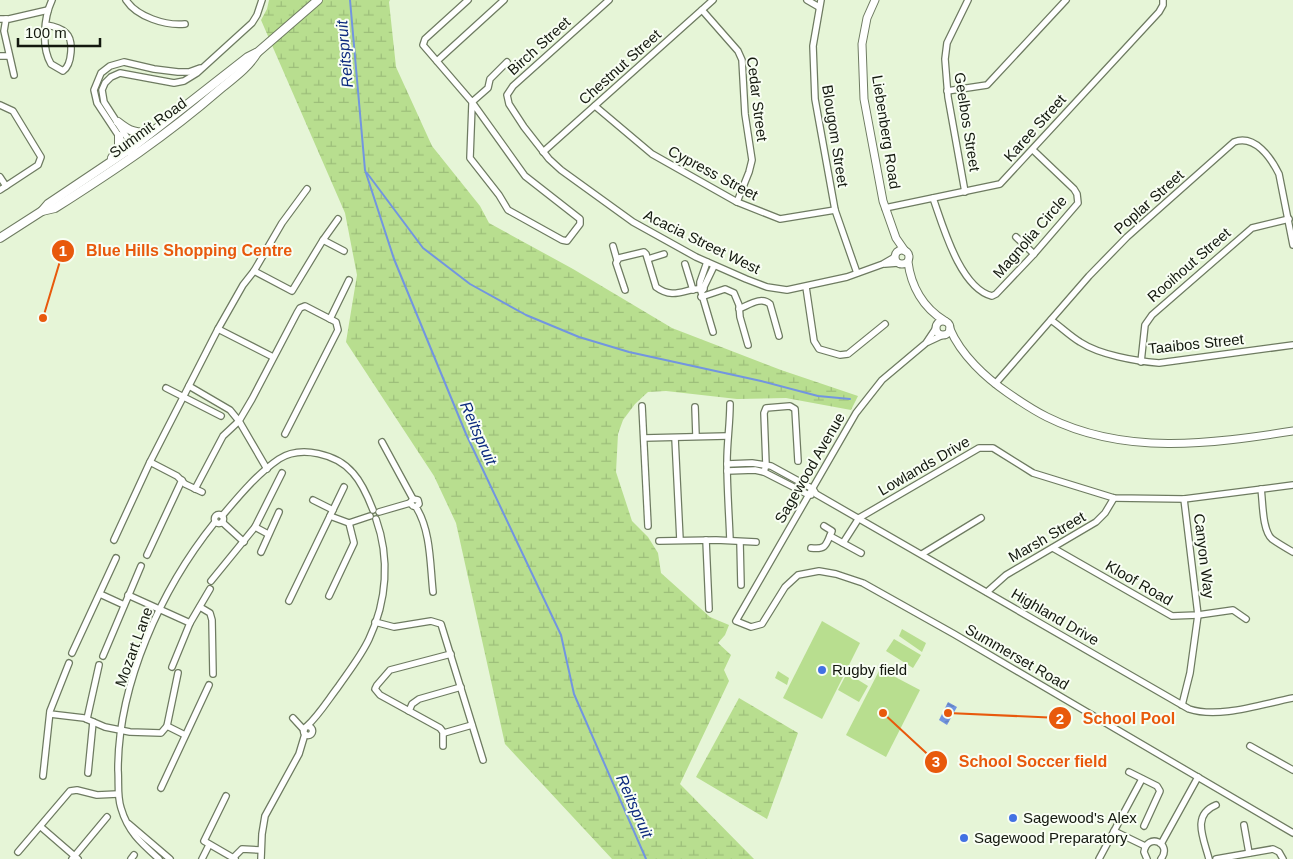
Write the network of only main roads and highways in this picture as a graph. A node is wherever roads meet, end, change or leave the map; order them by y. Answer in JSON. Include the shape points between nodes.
{"nodes":[{"id":1,"x":318,"y":0,"type":"edge"},
{"id":2,"x":258,"y":52,"type":"junction"},
{"id":3,"x":118,"y":122,"type":"road end"},
{"id":4,"x":155,"y":130,"type":"junction"},
{"id":5,"x":119,"y":136,"type":"road end"},
{"id":6,"x":133,"y":152,"type":"junction"},
{"id":7,"x":93,"y":174,"type":"junction"},
{"id":8,"x":42,"y":211,"type":"junction"},
{"id":9,"x":0,"y":238,"type":"edge"}],
"edges":[{"from":1,"to":2,"type":"main road","name":"Summit Road"},
{"from":2,"to":4,"type":"main road","name":"Summit Road"},
{"from":2,"to":6,"type":"main road","name":"Summit Road","via":[[188,117]]},
{"from":3,"to":4,"type":"main road","via":[[137,133]]},
{"from":4,"to":6,"type":"main road","name":"Summit Road"},
{"from":5,"to":7,"type":"main road","via":[[117,151]]},
{"from":6,"to":7,"type":"main road","name":"Summit Road"},
{"from":6,"to":8,"type":"main road","name":"Summit Road","via":[[54,208]]},
{"from":7,"to":8,"type":"main road","name":"Summit Road"},
{"from":8,"to":9,"type":"main road","name":"Summit Road"}]}
